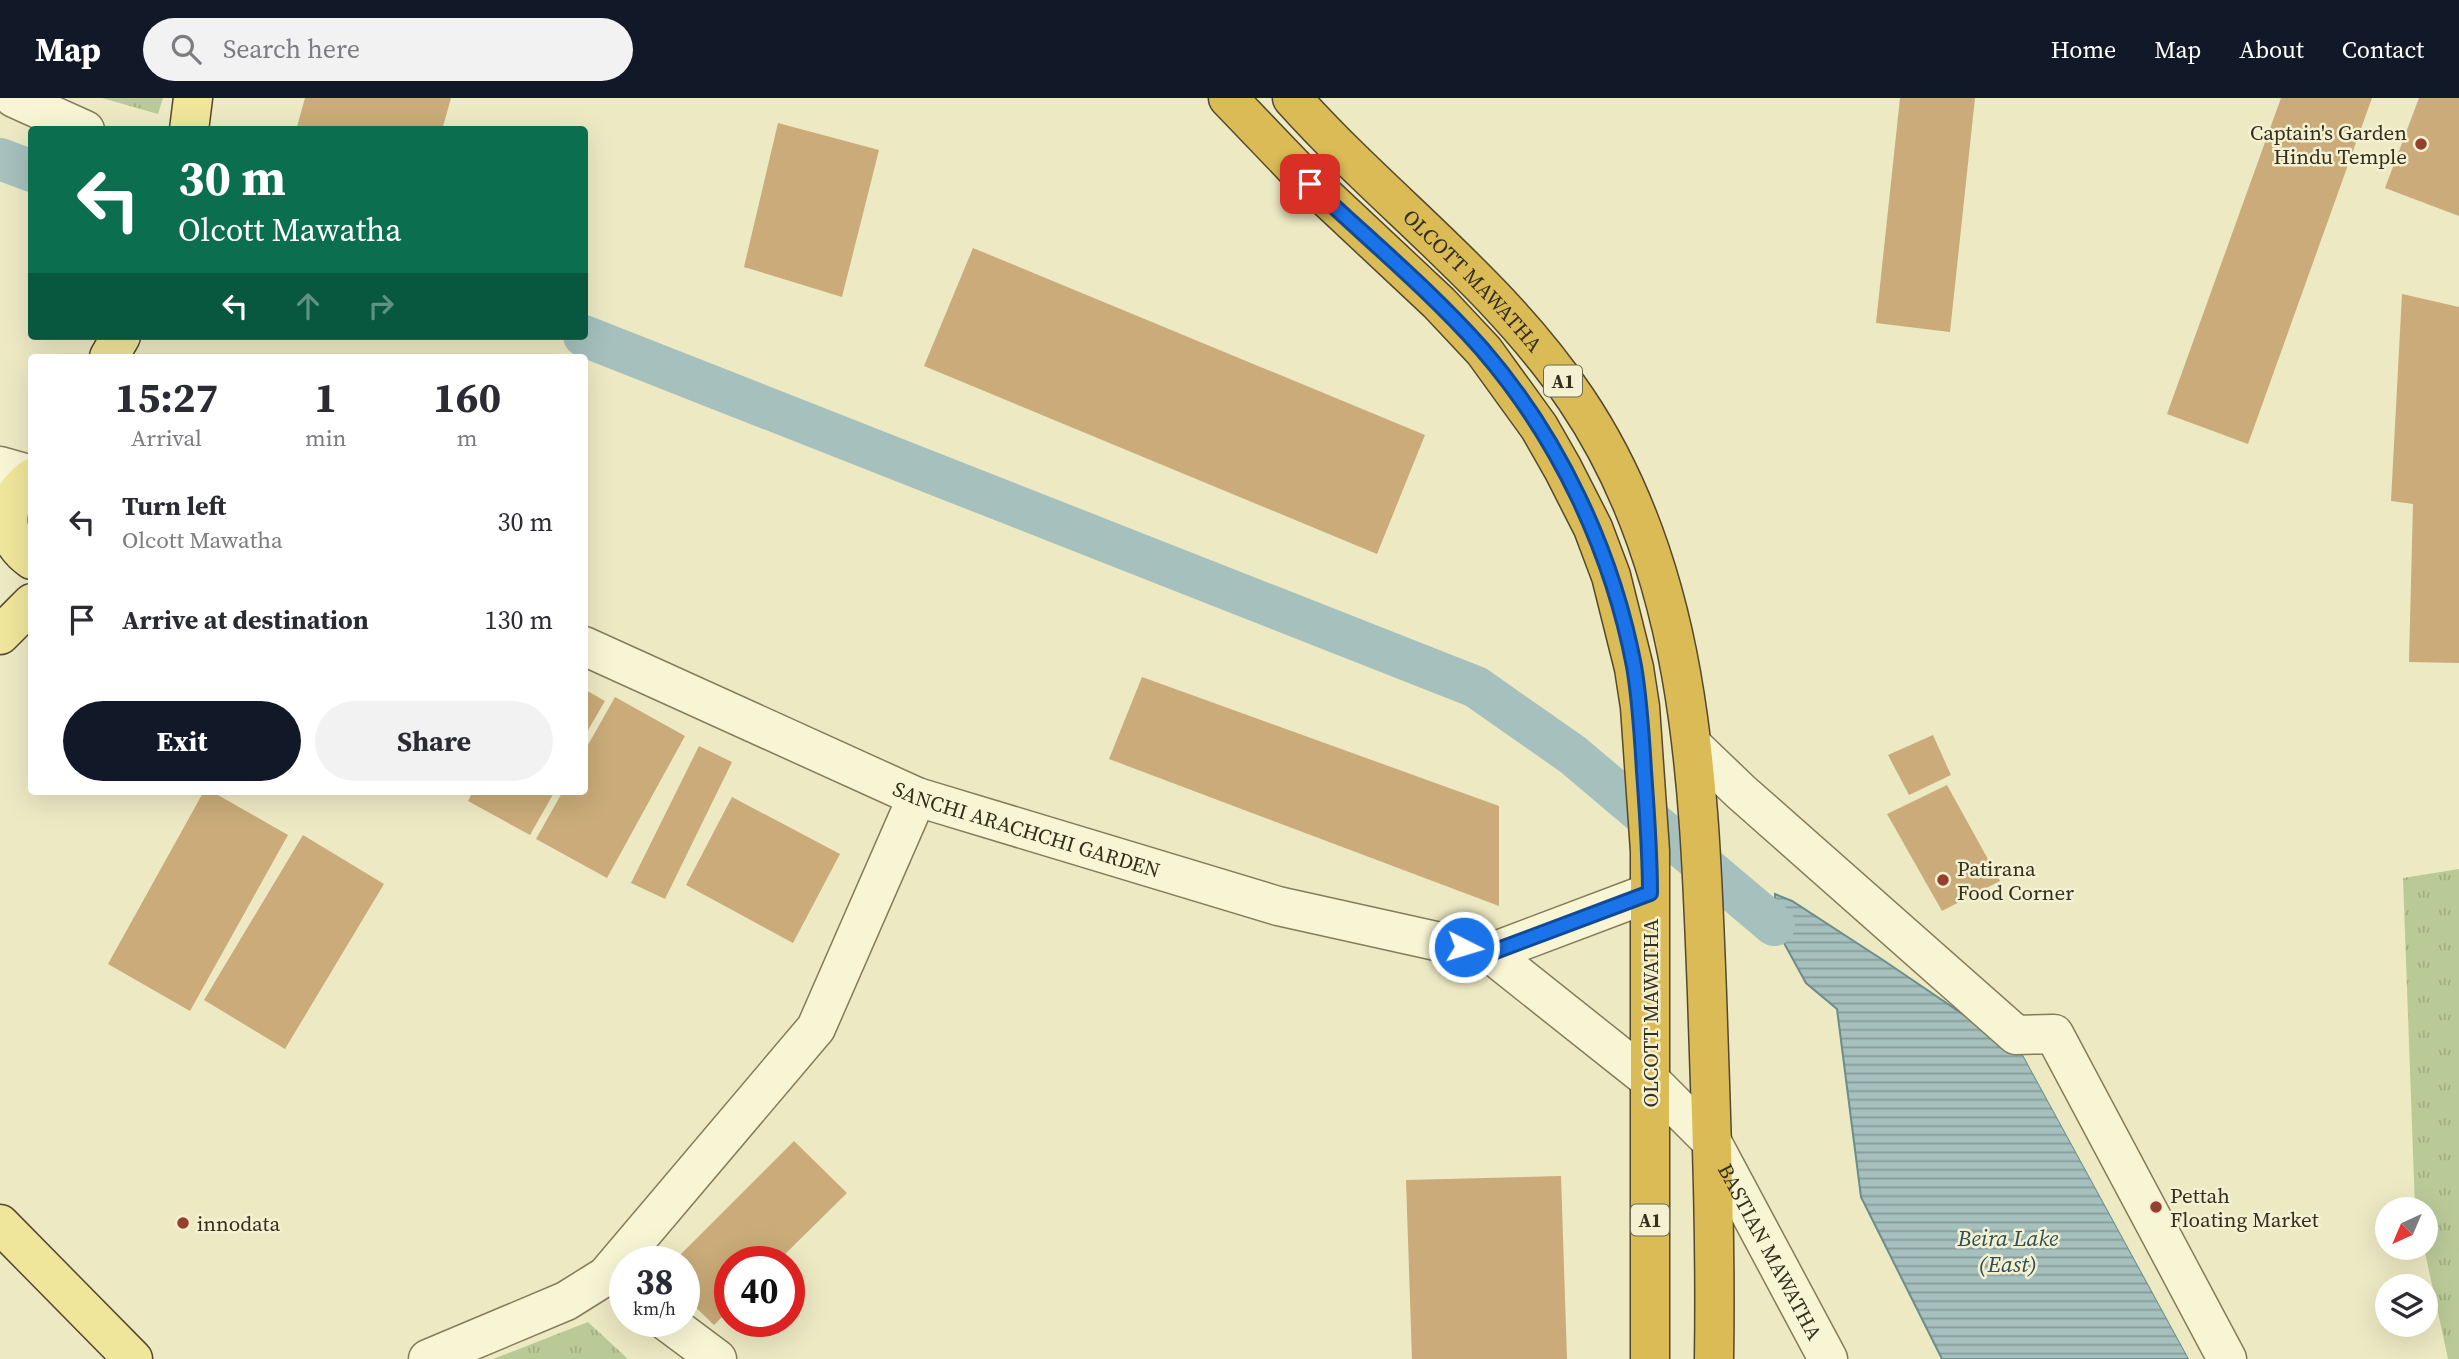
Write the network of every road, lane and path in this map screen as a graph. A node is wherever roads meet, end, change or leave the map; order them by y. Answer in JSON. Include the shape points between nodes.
{"nodes":[{"id":1,"x":14,"y":98,"type":"edge"},
{"id":2,"x":193,"y":98,"type":"edge"},
{"id":3,"x":1228,"y":98,"type":"edge"},
{"id":4,"x":1292,"y":98,"type":"edge"},
{"id":5,"x":76,"y":126,"type":"edge"},
{"id":6,"x":190,"y":126,"type":"edge"},
{"id":7,"x":0,"y":466,"type":"edge"},
{"id":8,"x":28,"y":476,"type":"edge"},
{"id":9,"x":28,"y":481,"type":"edge"},
{"id":10,"x":10,"y":539,"type":"edge"},
{"id":11,"x":28,"y":607,"type":"edge"},
{"id":12,"x":0,"y":635,"type":"edge"},
{"id":13,"x":588,"y":648,"type":"edge"},
{"id":14,"x":1693,"y":746,"type":"junction"},
{"id":15,"x":917,"y":797,"type":"junction"},
{"id":16,"x":1650,"y":893,"type":"junction"},
{"id":17,"x":1490,"y":953,"type":"junction"},
{"id":18,"x":1651,"y":1081,"type":"junction"},
{"id":19,"x":1712,"y":1142,"type":"junction"},
{"id":20,"x":0,"y":1224,"type":"edge"},
{"id":21,"x":644,"y":1246,"type":"edge"},
{"id":22,"x":609,"y":1285,"type":"edge"},
{"id":23,"x":687,"y":1337,"type":"edge"},
{"id":24,"x":133,"y":1359,"type":"edge"},
{"id":25,"x":428,"y":1359,"type":"edge"},
{"id":26,"x":716,"y":1359,"type":"edge"},
{"id":27,"x":1650,"y":1359,"type":"edge"},
{"id":28,"x":1714,"y":1359,"type":"edge"},
{"id":29,"x":1828,"y":1359,"type":"edge"},
{"id":30,"x":2227,"y":1359,"type":"edge"}],
"edges":[{"from":1,"to":5,"type":"street"},
{"from":2,"to":6,"type":"main road"},
{"from":3,"to":16,"type":"highway","name":"OLCOTT MAWATHA","number":"A1","via":[[1483,351],[1557,459],[1593,528],[1624,623],[1640,707]]},
{"from":4,"to":14,"type":"highway","name":"OLCOTT MAWATHA","number":"A1","via":[[1479,281],[1548,360],[1604,443],[1643,527],[1659,576]]},
{"from":7,"to":8,"type":"street"},
{"from":9,"to":10,"type":"main road","via":[[12,498]]},
{"from":11,"to":12,"type":"main road"},
{"from":13,"to":15,"type":"street","name":"SANCHI ARACHCHI GARDEN"},
{"from":14,"to":19,"type":"highway","name":"OLCOTT MAWATHA","number":"A1","via":[[1704,897]]},
{"from":14,"to":30,"type":"street","via":[[2016,1035],[2054,1034]]},
{"from":15,"to":17,"type":"street","name":"SANCHI ARACHCHI GARDEN","via":[[1278,906]]},
{"from":15,"to":21,"type":"street","via":[[816,1028]]},
{"from":16,"to":17,"type":"street"},
{"from":16,"to":18,"type":"highway","name":"OLCOTT MAWATHA","number":"A1"},
{"from":17,"to":18,"type":"street","name":"SANCHI ARACHCHI GARDEN"},
{"from":18,"to":19,"type":"street","name":"SANCHI ARACHCHI GARDEN"},
{"from":18,"to":27,"type":"highway","name":"OLCOTT MAWATHA","number":"A1"},
{"from":19,"to":28,"type":"highway","name":"OLCOTT MAWATHA","number":"A1"},
{"from":19,"to":29,"type":"street","name":"BASTIAN MAWATHA"},
{"from":20,"to":24,"type":"main road"},
{"from":22,"to":25,"type":"street"},
{"from":23,"to":26,"type":"street"}]}
